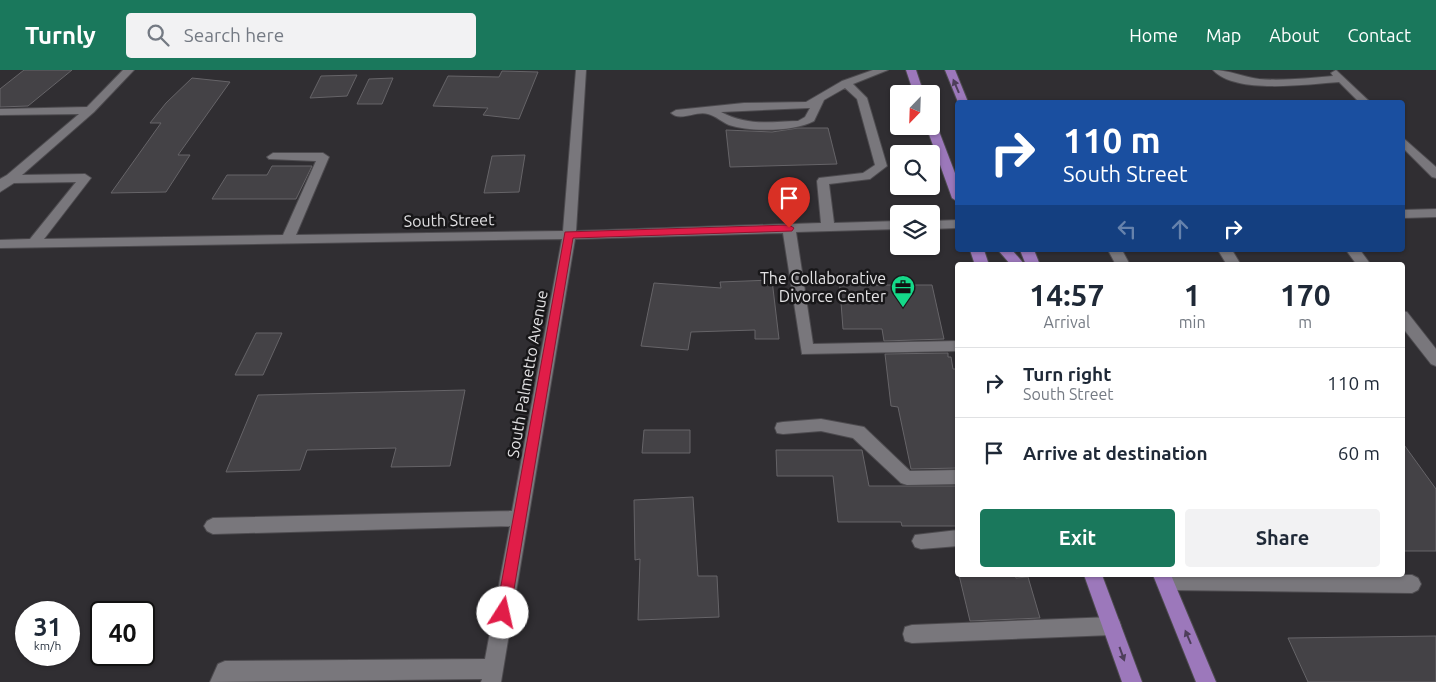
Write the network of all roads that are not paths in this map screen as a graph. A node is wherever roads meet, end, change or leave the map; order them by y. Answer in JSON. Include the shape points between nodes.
{"nodes":[{"id":1,"x":129,"y":70,"type":"edge"},
{"id":2,"x":581,"y":70,"type":"edge"},
{"id":3,"x":883,"y":70,"type":"edge"},
{"id":4,"x":910,"y":70,"type":"edge"},
{"id":5,"x":950,"y":70,"type":"edge"},
{"id":6,"x":1218,"y":70,"type":"edge"},
{"id":7,"x":1332,"y":70,"type":"edge"},
{"id":8,"x":1342,"y":79,"type":"junction"},
{"id":9,"x":846,"y":83,"type":"junction"},
{"id":10,"x":916,"y":85,"type":"edge"},
{"id":11,"x":820,"y":98,"type":"junction"},
{"id":12,"x":963,"y":100,"type":"edge"},
{"id":13,"x":1363,"y":100,"type":"edge"},
{"id":14,"x":90,"y":110,"type":"junction"},
{"id":15,"x":710,"y":110,"type":"junction"},
{"id":16,"x":0,"y":112,"type":"edge"},
{"id":17,"x":676,"y":113,"type":"dead end"},
{"id":18,"x":934,"y":135,"type":"edge"},
{"id":19,"x":1405,"y":143,"type":"edge"},
{"id":20,"x":273,"y":157,"type":"dead end"},
{"id":21,"x":947,"y":168,"type":"junction"},
{"id":22,"x":1436,"y":174,"type":"edge"},
{"id":23,"x":955,"y":176,"type":"edge"},
{"id":24,"x":5,"y":179,"type":"edge"},
{"id":25,"x":0,"y":188,"type":"edge"},
{"id":26,"x":955,"y":190,"type":"edge"},
{"id":27,"x":1436,"y":213,"type":"edge"},
{"id":28,"x":1405,"y":214,"type":"edge"},
{"id":29,"x":940,"y":224,"type":"edge"},
{"id":30,"x":955,"y":224,"type":"edge"},
{"id":31,"x":890,"y":225,"type":"edge"},
{"id":32,"x":828,"y":227,"type":"junction"},
{"id":33,"x":789,"y":228,"type":"junction"},
{"id":34,"x":569,"y":234,"type":"junction"},
{"id":35,"x":288,"y":239,"type":"junction"},
{"id":36,"x":0,"y":244,"type":"edge"},
{"id":37,"x":33,"y":244,"type":"junction"},
{"id":38,"x":1007,"y":252,"type":"edge"},
{"id":39,"x":1015,"y":262,"type":"edge"},
{"id":40,"x":1405,"y":320,"type":"edge"},
{"id":41,"x":955,"y":346,"type":"edge"},
{"id":42,"x":1436,"y":360,"type":"edge"},
{"id":43,"x":783,"y":428,"type":"dead end"},
{"id":44,"x":955,"y":477,"type":"edge"},
{"id":45,"x":520,"y":518,"type":"junction"},
{"id":46,"x":213,"y":526,"type":"dead end"},
{"id":47,"x":955,"y":538,"type":"edge"},
{"id":48,"x":921,"y":541,"type":"dead end"},
{"id":49,"x":1095,"y":577,"type":"edge"},
{"id":50,"x":1163,"y":578,"type":"edge"},
{"id":51,"x":1412,"y":584,"type":"dead end"},
{"id":52,"x":1112,"y":626,"type":"junction"},
{"id":53,"x":912,"y":634,"type":"dead end"},
{"id":54,"x":492,"y":676,"type":"edge"},
{"id":55,"x":220,"y":682,"type":"edge"},
{"id":56,"x":1132,"y":682,"type":"edge"},
{"id":57,"x":1206,"y":682,"type":"edge"}],
"edges":[{"from":1,"to":14,"type":"street"},
{"from":2,"to":34,"type":"street","name":"South Palmetto Avenue"},
{"from":3,"to":9,"type":"street"},
{"from":4,"to":10,"type":"main road"},
{"from":12,"to":5,"type":"main road","one_way":true},
{"from":6,"to":8,"type":"street","via":[[1227,76],[1251,82]]},
{"from":7,"to":8,"type":"street"},
{"from":8,"to":13,"type":"street"},
{"from":9,"to":11,"type":"street"},
{"from":9,"to":32,"type":"street","via":[[862,98],[881,166],[866,176],[823,181]]},
{"from":11,"to":15,"type":"street","via":[[808,105]]},
{"from":11,"to":15,"type":"street","via":[[810,119],[800,124],[747,126],[731,122]]},
{"from":14,"to":16,"type":"street"},
{"from":14,"to":24,"type":"street"},
{"from":15,"to":17,"type":"street"},
{"from":18,"to":21,"type":"main road"},
{"from":19,"to":22,"type":"street"},
{"from":20,"to":35,"type":"street","via":[[323,157]]},
{"from":21,"to":23,"type":"main road"},
{"from":21,"to":26,"type":"main road"},
{"from":24,"to":25,"type":"street"},
{"from":24,"to":37,"type":"street","via":[[85,178]]},
{"from":27,"to":28,"type":"street"},
{"from":29,"to":30,"type":"street"},
{"from":31,"to":32,"type":"street","name":"South Street"},
{"from":32,"to":33,"type":"street","name":"South Street"},
{"from":33,"to":34,"type":"street","name":"South Street"},
{"from":33,"to":41,"type":"street","via":[[807,350]]},
{"from":34,"to":35,"type":"street","name":"South Street"},
{"from":34,"to":45,"type":"street","name":"South Palmetto Avenue"},
{"from":35,"to":37,"type":"street","name":"South Street"},
{"from":36,"to":37,"type":"street","name":"South Street"},
{"from":38,"to":39,"type":"main road"},
{"from":40,"to":42,"type":"street"},
{"from":43,"to":44,"type":"street","via":[[822,425],[858,432],[907,478]]},
{"from":45,"to":46,"type":"street"},
{"from":45,"to":54,"type":"street","name":"South Palmetto Avenue"},
{"from":47,"to":48,"type":"street"},
{"from":49,"to":52,"type":"main road"},
{"from":50,"to":51,"type":"street"},
{"from":57,"to":50,"type":"main road","one_way":true},
{"from":52,"to":53,"type":"street"},
{"from":52,"to":56,"type":"main road","one_way":true},
{"from":54,"to":55,"type":"street","via":[[224,670]]}]}
